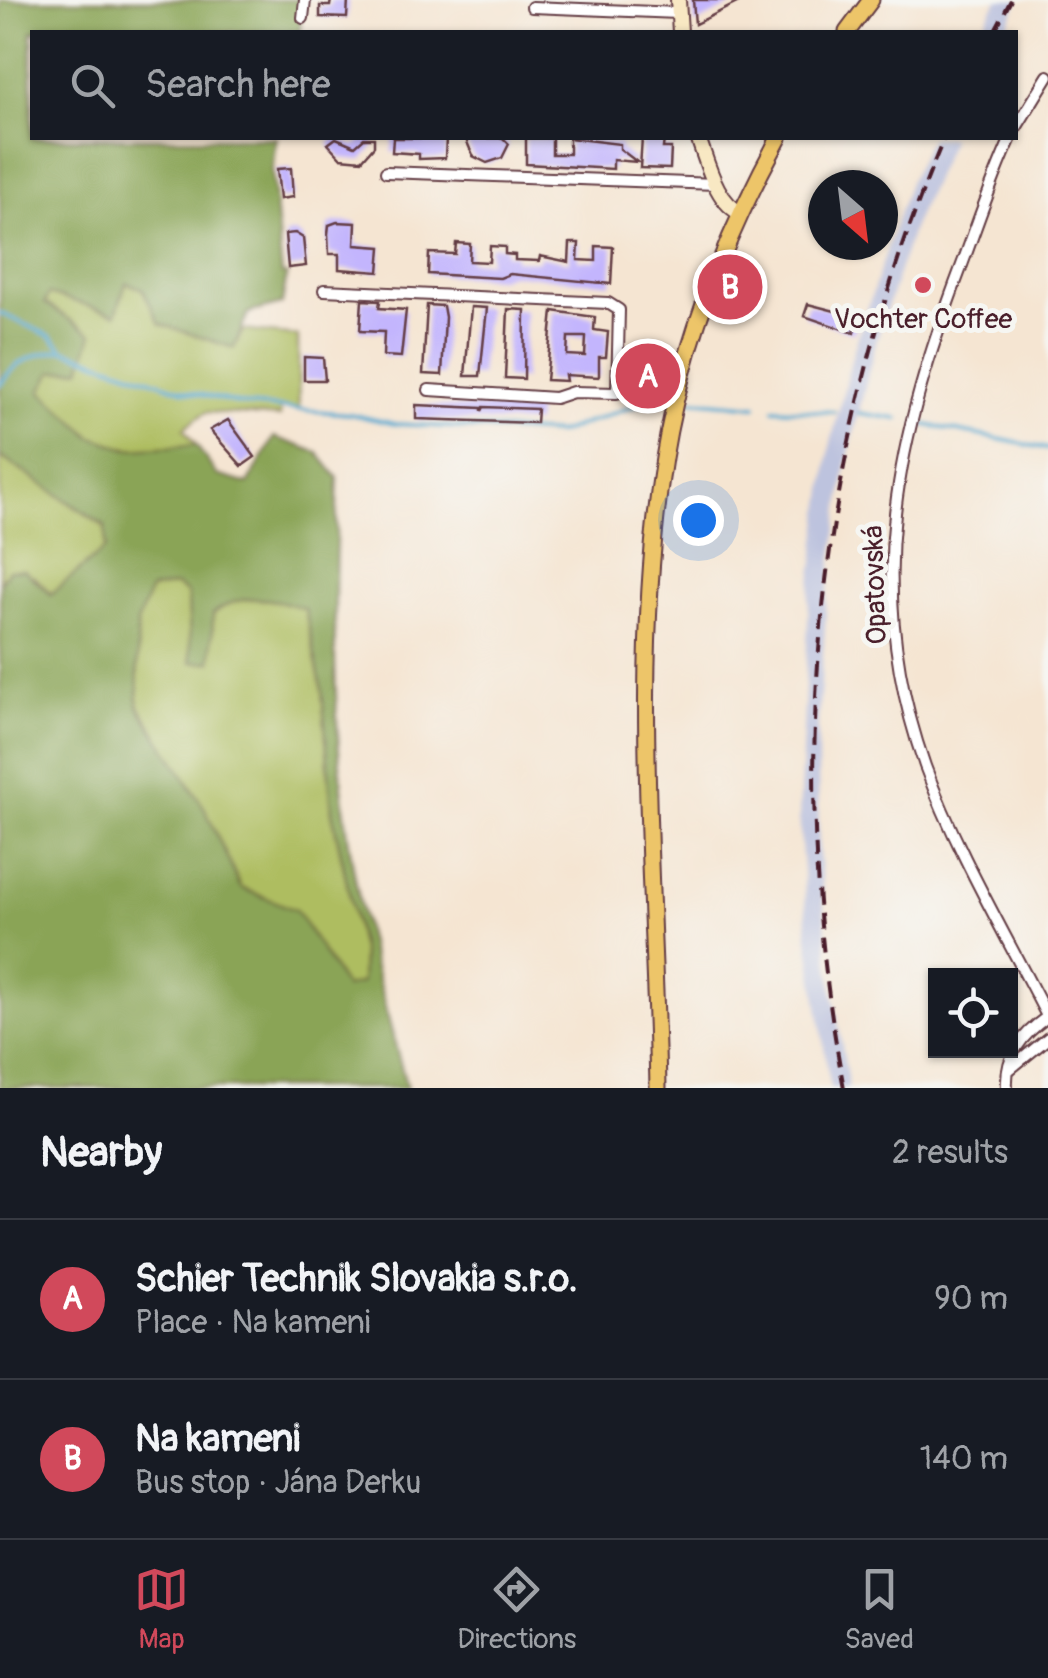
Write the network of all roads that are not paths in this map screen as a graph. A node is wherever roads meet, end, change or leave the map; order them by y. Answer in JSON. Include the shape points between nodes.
{"nodes":[{"id":1,"x":305,"y":0,"type":"edge"},
{"id":2,"x":871,"y":0,"type":"edge"},
{"id":3,"x":619,"y":5,"type":"edge"},
{"id":4,"x":532,"y":7,"type":"dead end"},
{"id":5,"x":678,"y":7,"type":"edge"},
{"id":6,"x":303,"y":18,"type":"dead end"},
{"id":7,"x":848,"y":30,"type":"edge"},
{"id":8,"x":1048,"y":76,"type":"edge"},
{"id":9,"x":1018,"y":125,"type":"edge"},
{"id":10,"x":699,"y":140,"type":"edge"},
{"id":11,"x":777,"y":140,"type":"edge"},
{"id":12,"x":1010,"y":140,"type":"edge"},
{"id":13,"x":386,"y":172,"type":"dead end"},
{"id":14,"x":716,"y":184,"type":"junction"},
{"id":15,"x":740,"y":213,"type":"junction"},
{"id":16,"x":324,"y":290,"type":"dead end"},
{"id":17,"x":430,"y":390,"type":"dead end"},
{"id":18,"x":1048,"y":1017,"type":"edge"},
{"id":19,"x":1048,"y":1038,"type":"edge"},
{"id":20,"x":1009,"y":1070,"type":"junction"},
{"id":21,"x":658,"y":1088,"type":"edge"},
{"id":22,"x":1008,"y":1088,"type":"edge"}],
"edges":[{"from":1,"to":6,"type":"street"},
{"from":2,"to":7,"type":"main road"},
{"from":3,"to":4,"type":"street"},
{"from":3,"to":5,"type":"street"},
{"from":8,"to":9,"type":"street"},
{"from":10,"to":14,"type":"street"},
{"from":11,"to":15,"type":"main road"},
{"from":12,"to":18,"type":"street","name":"Opatovská","via":[[913,403],[896,492],[892,586],[899,664],[925,766]]},
{"from":13,"to":14,"type":"street"},
{"from":14,"to":15,"type":"street"},
{"from":15,"to":21,"type":"main road","via":[[676,400],[656,516],[648,624]]},
{"from":16,"to":17,"type":"street","via":[[608,303],[621,316],[617,392],[555,398]]},
{"from":18,"to":20,"type":"street","via":[[1012,1051]]},
{"from":19,"to":20,"type":"street"},
{"from":20,"to":22,"type":"street"}]}
